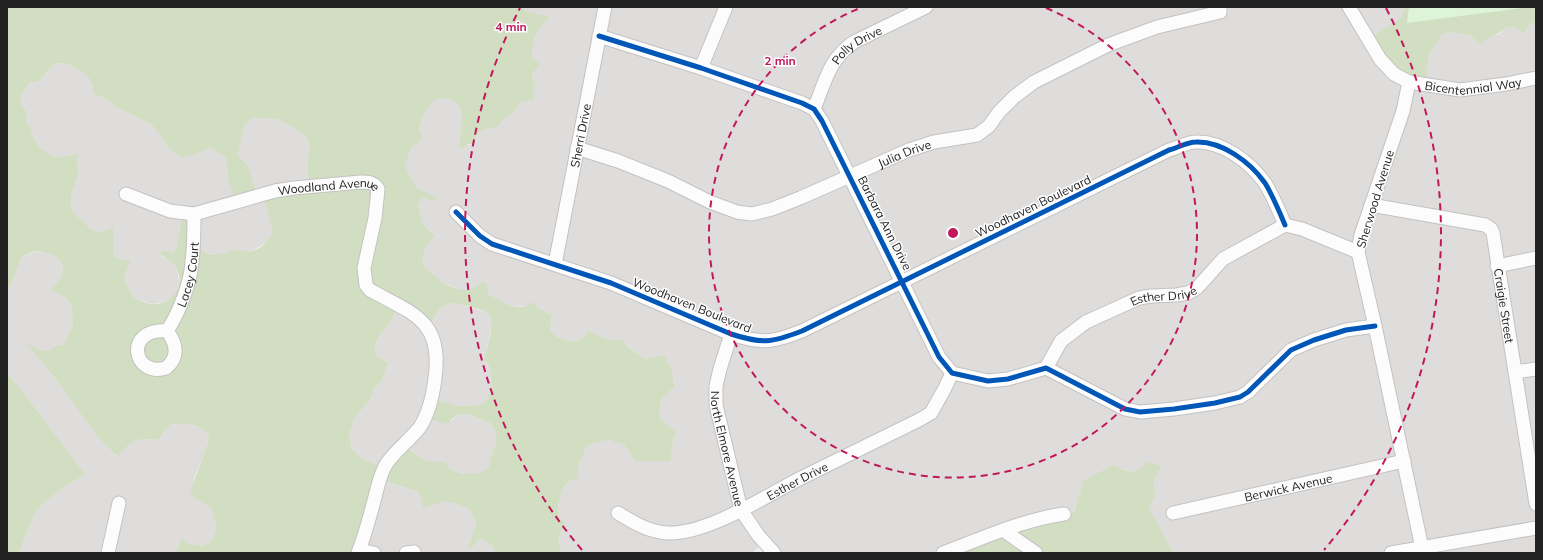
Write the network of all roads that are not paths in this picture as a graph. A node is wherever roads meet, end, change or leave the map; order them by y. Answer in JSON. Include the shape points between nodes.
{"nodes":[{"id":1,"x":605,"y":7,"type":"edge"},
{"id":2,"x":726,"y":7,"type":"edge"},
{"id":3,"x":926,"y":7,"type":"edge"},
{"id":4,"x":1349,"y":7,"type":"edge"},
{"id":5,"x":1220,"y":10,"type":"edge"},
{"id":6,"x":600,"y":36,"type":"junction"},
{"id":7,"x":701,"y":68,"type":"junction"},
{"id":8,"x":1536,"y":78,"type":"edge"},
{"id":9,"x":1409,"y":82,"type":"junction"},
{"id":10,"x":814,"y":109,"type":"junction"},
{"id":11,"x":577,"y":148,"type":"junction"},
{"id":12,"x":850,"y":176,"type":"junction"},
{"id":13,"x":126,"y":194,"type":"dead end"},
{"id":14,"x":1371,"y":205,"type":"junction"},
{"id":15,"x":456,"y":212,"type":"dead end"},
{"id":16,"x":194,"y":214,"type":"junction"},
{"id":17,"x":1285,"y":225,"type":"junction"},
{"id":18,"x":1358,"y":252,"type":"junction"},
{"id":19,"x":1536,"y":258,"type":"edge"},
{"id":20,"x":555,"y":264,"type":"junction"},
{"id":21,"x":1497,"y":266,"type":"junction"},
{"id":22,"x":903,"y":282,"type":"junction"},
{"id":23,"x":1375,"y":326,"type":"junction"},
{"id":24,"x":167,"y":331,"type":"dead end"},
{"id":25,"x":731,"y":334,"type":"junction"},
{"id":26,"x":1046,"y":368,"type":"junction"},
{"id":27,"x":1536,"y":369,"type":"edge"},
{"id":28,"x":1515,"y":372,"type":"junction"},
{"id":29,"x":952,"y":373,"type":"junction"},
{"id":30,"x":1404,"y":461,"type":"junction"},
{"id":31,"x":119,"y":503,"type":"dead end"},
{"id":32,"x":1536,"y":504,"type":"edge"},
{"id":33,"x":741,"y":510,"type":"junction"},
{"id":34,"x":618,"y":513,"type":"dead end"},
{"id":35,"x":1173,"y":513,"type":"dead end"},
{"id":36,"x":1064,"y":514,"type":"dead end"},
{"id":37,"x":1536,"y":528,"type":"edge"},
{"id":38,"x":1003,"y":530,"type":"junction"},
{"id":39,"x":1423,"y":550,"type":"edge"},
{"id":40,"x":359,"y":552,"type":"edge"},
{"id":41,"x":108,"y":553,"type":"edge"},
{"id":42,"x":374,"y":553,"type":"edge"},
{"id":43,"x":774,"y":553,"type":"edge"},
{"id":44,"x":943,"y":553,"type":"edge"},
{"id":45,"x":1036,"y":553,"type":"edge"},
{"id":46,"x":1391,"y":553,"type":"edge"}],
"edges":[{"from":1,"to":6,"type":"street","name":"Sherri Drive"},
{"from":2,"to":7,"type":"street"},
{"from":3,"to":10,"type":"street","name":"Polly Drive","via":[[844,49],[831,68]]},
{"from":4,"to":9,"type":"street","via":[[1380,59],[1394,74]]},
{"from":5,"to":12,"type":"street","name":"Julia Drive","via":[[1157,27],[1108,45],[1034,82],[1014,97],[989,126],[977,135],[927,144]]},
{"from":6,"to":7,"type":"street"},
{"from":6,"to":11,"type":"street","name":"Sherri Drive"},
{"from":7,"to":10,"type":"street"},
{"from":8,"to":9,"type":"street","name":"Bicentennial Way","via":[[1460,90]]},
{"from":9,"to":14,"type":"street","name":"Sherwood Avenue","via":[[1403,111]]},
{"from":10,"to":12,"type":"street","name":"Barbara Ann Drive"},
{"from":11,"to":12,"type":"street","name":"Julia Drive","via":[[660,178],[710,202],[737,212],[752,214],[772,209]]},
{"from":11,"to":20,"type":"street","name":"Sherri Drive"},
{"from":12,"to":22,"type":"street","name":"Barbara Ann Drive"},
{"from":13,"to":16,"type":"street","name":"Woodland Avenue","via":[[170,210]]},
{"from":14,"to":18,"type":"street","name":"Sherwood Avenue"},
{"from":14,"to":21,"type":"street","name":"Craigie Street","via":[[1485,225],[1491,228],[1493,233]]},
{"from":15,"to":20,"type":"street","name":"Woodhaven Boulevard","via":[[492,244]]},
{"from":16,"to":24,"type":"street","name":"Lacey Court","via":[[190,274],[184,296]]},
{"from":16,"to":40,"type":"street","name":"Woodland Avenue","via":[[294,188],[370,182],[378,189],[364,268],[366,285],[370,290],[416,315],[423,322],[434,339],[437,361],[434,391],[426,417],[407,443],[387,463],[380,477]]},
{"from":17,"to":18,"type":"street","via":[[1302,229]]},
{"from":17,"to":22,"type":"street","name":"Woodhaven Boulevard","via":[[1265,183],[1252,168],[1234,154],[1212,144],[1195,142],[1169,150]]},
{"from":17,"to":26,"type":"street","name":"Esther Drive","via":[[1223,259],[1197,288],[1188,293],[1140,298],[1086,322],[1061,341]]},
{"from":18,"to":23,"type":"street","name":"Sherwood Avenue"},
{"from":19,"to":21,"type":"street"},
{"from":20,"to":25,"type":"street","name":"Woodhaven Boulevard","via":[[611,283]]},
{"from":21,"to":28,"type":"street","name":"Craigie Street"},
{"from":22,"to":25,"type":"street","name":"Woodhaven Boulevard","via":[[781,340],[751,341]]},
{"from":22,"to":29,"type":"street","name":"Barbara Ann Drive","via":[[939,357]]},
{"from":23,"to":26,"type":"street","via":[[1346,330],[1291,350],[1240,397],[1174,409],[1140,412],[1125,409]]},
{"from":23,"to":30,"type":"street","name":"Sherwood Avenue"},
{"from":25,"to":33,"type":"street","name":"North Elmore Avenue","via":[[716,386],[716,405]]},
{"from":26,"to":29,"type":"street","via":[[1008,379],[988,381]]},
{"from":27,"to":28,"type":"street"},
{"from":28,"to":32,"type":"street","name":"Craigie Street"},
{"from":29,"to":33,"type":"street","name":"Esther Drive","via":[[930,413]]},
{"from":30,"to":35,"type":"street","name":"Berwick Avenue"},
{"from":30,"to":39,"type":"street","name":"Sherwood Avenue"},
{"from":31,"to":41,"type":"street"},
{"from":33,"to":34,"type":"street","name":"Esther Drive","via":[[694,529],[669,533],[639,526]]},
{"from":33,"to":43,"type":"street","name":"North Elmore Avenue"},
{"from":36,"to":38,"type":"street","via":[[1041,517]]},
{"from":37,"to":39,"type":"street"},
{"from":38,"to":44,"type":"street"},
{"from":38,"to":45,"type":"street"},
{"from":39,"to":46,"type":"street"},
{"from":40,"to":42,"type":"street"}]}
